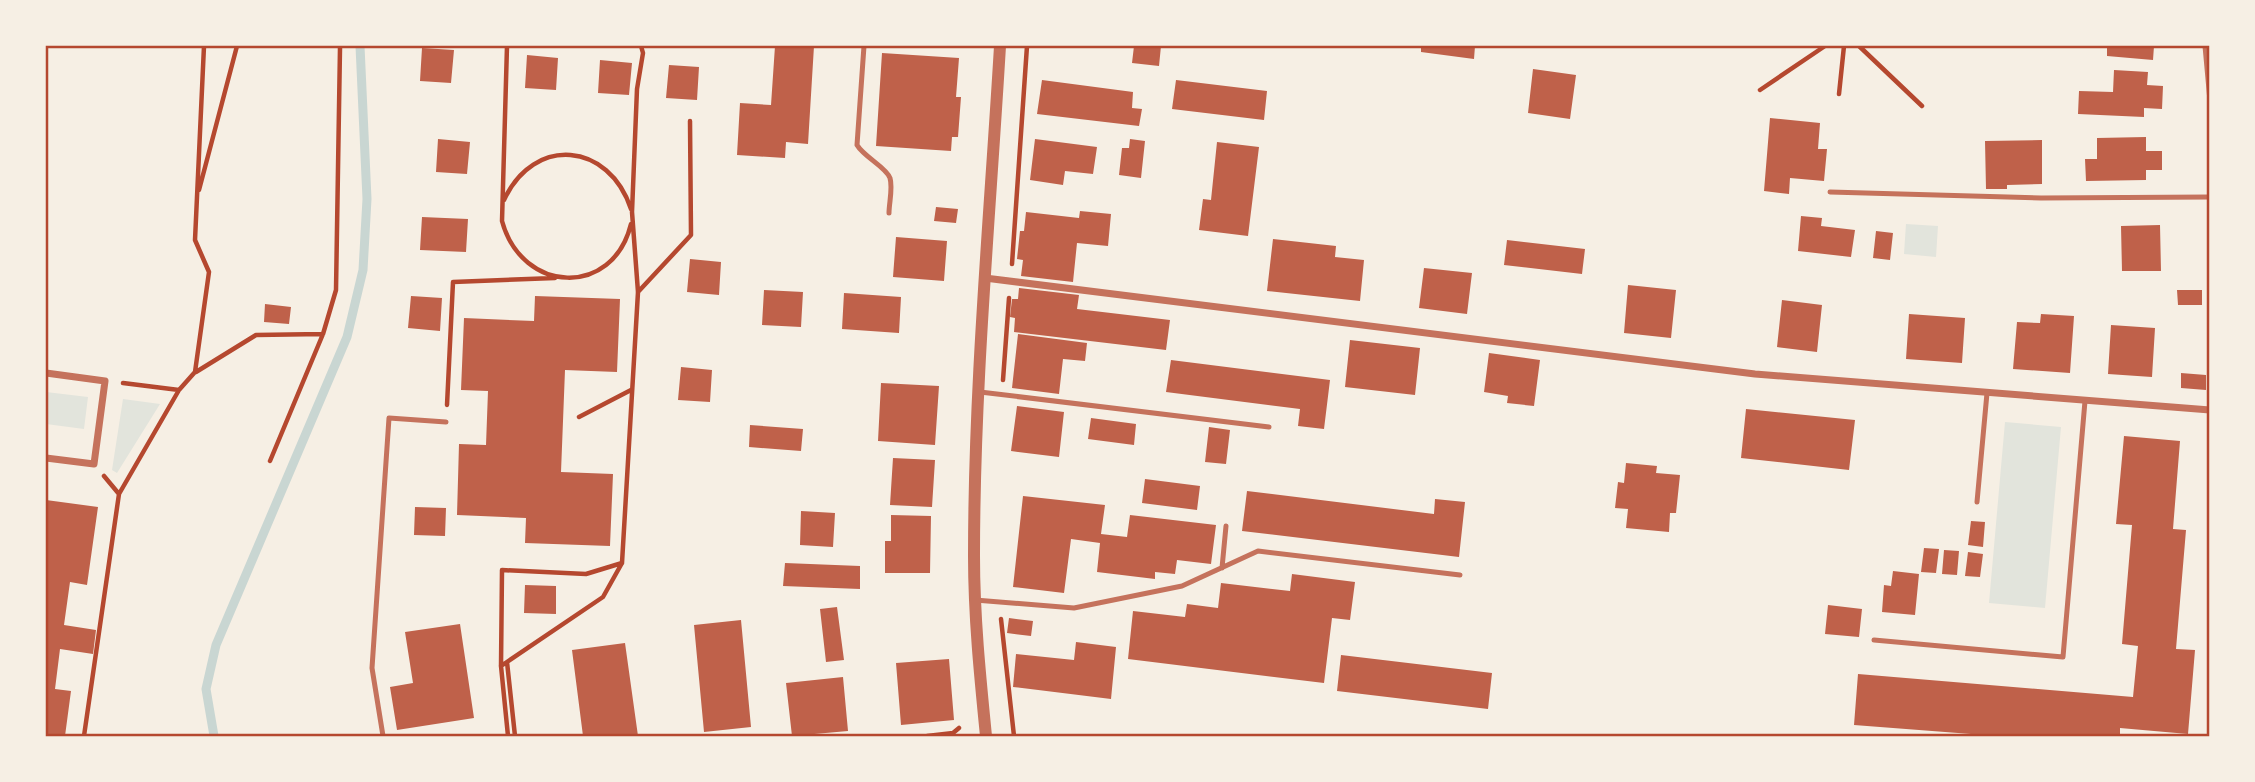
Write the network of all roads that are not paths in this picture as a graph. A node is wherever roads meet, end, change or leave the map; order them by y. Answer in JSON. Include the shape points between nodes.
{"nodes":[{"id":1,"x":864,"y":46,"type":"edge"},
{"id":2,"x":1000,"y":46,"type":"edge"},
{"id":3,"x":2205,"y":46,"type":"edge"},
{"id":4,"x":2210,"y":102,"type":"edge"},
{"id":5,"x":1830,"y":192,"type":"dead end"},
{"id":6,"x":2210,"y":197,"type":"edge"},
{"id":7,"x":888,"y":213,"type":"dead end"},
{"id":8,"x":985,"y":278,"type":"junction"},
{"id":9,"x":46,"y":373,"type":"edge"},
{"id":10,"x":979,"y":392,"type":"junction"},
{"id":11,"x":1987,"y":393,"type":"junction"},
{"id":12,"x":2085,"y":401,"type":"junction"},
{"id":13,"x":2210,"y":411,"type":"edge"},
{"id":14,"x":446,"y":422,"type":"road end"},
{"id":15,"x":1269,"y":427,"type":"dead end"},
{"id":16,"x":46,"y":458,"type":"edge"},
{"id":17,"x":1977,"y":502,"type":"dead end"},
{"id":18,"x":1226,"y":526,"type":"dead end"},
{"id":19,"x":1222,"y":568,"type":"junction"},
{"id":20,"x":1460,"y":575,"type":"dead end"},
{"id":21,"x":975,"y":600,"type":"junction"},
{"id":22,"x":1874,"y":640,"type":"dead end"},
{"id":23,"x":383,"y":737,"type":"edge"},
{"id":24,"x":986,"y":737,"type":"edge"}],
"edges":[{"from":1,"to":7,"type":"lane","via":[[857,145],[890,179]]},
{"from":2,"to":8,"type":"street"},
{"from":3,"to":4,"type":"lane"},
{"from":5,"to":6,"type":"lane"},
{"from":8,"to":10,"type":"street"},
{"from":8,"to":11,"type":"street","via":[[1755,374]]},
{"from":9,"to":16,"type":"street","via":[[105,381],[94,464]]},
{"from":10,"to":15,"type":"lane"},
{"from":10,"to":21,"type":"street"},
{"from":11,"to":12,"type":"street"},
{"from":11,"to":17,"type":"lane"},
{"from":12,"to":13,"type":"street"},
{"from":12,"to":22,"type":"lane","via":[[2063,657]]},
{"from":14,"to":23,"type":"lane","via":[[389,418],[372,668]]},
{"from":18,"to":19,"type":"lane"},
{"from":19,"to":20,"type":"lane","via":[[1258,551]]},
{"from":19,"to":21,"type":"lane","via":[[1182,586],[1074,608]]},
{"from":21,"to":24,"type":"street"}]}
